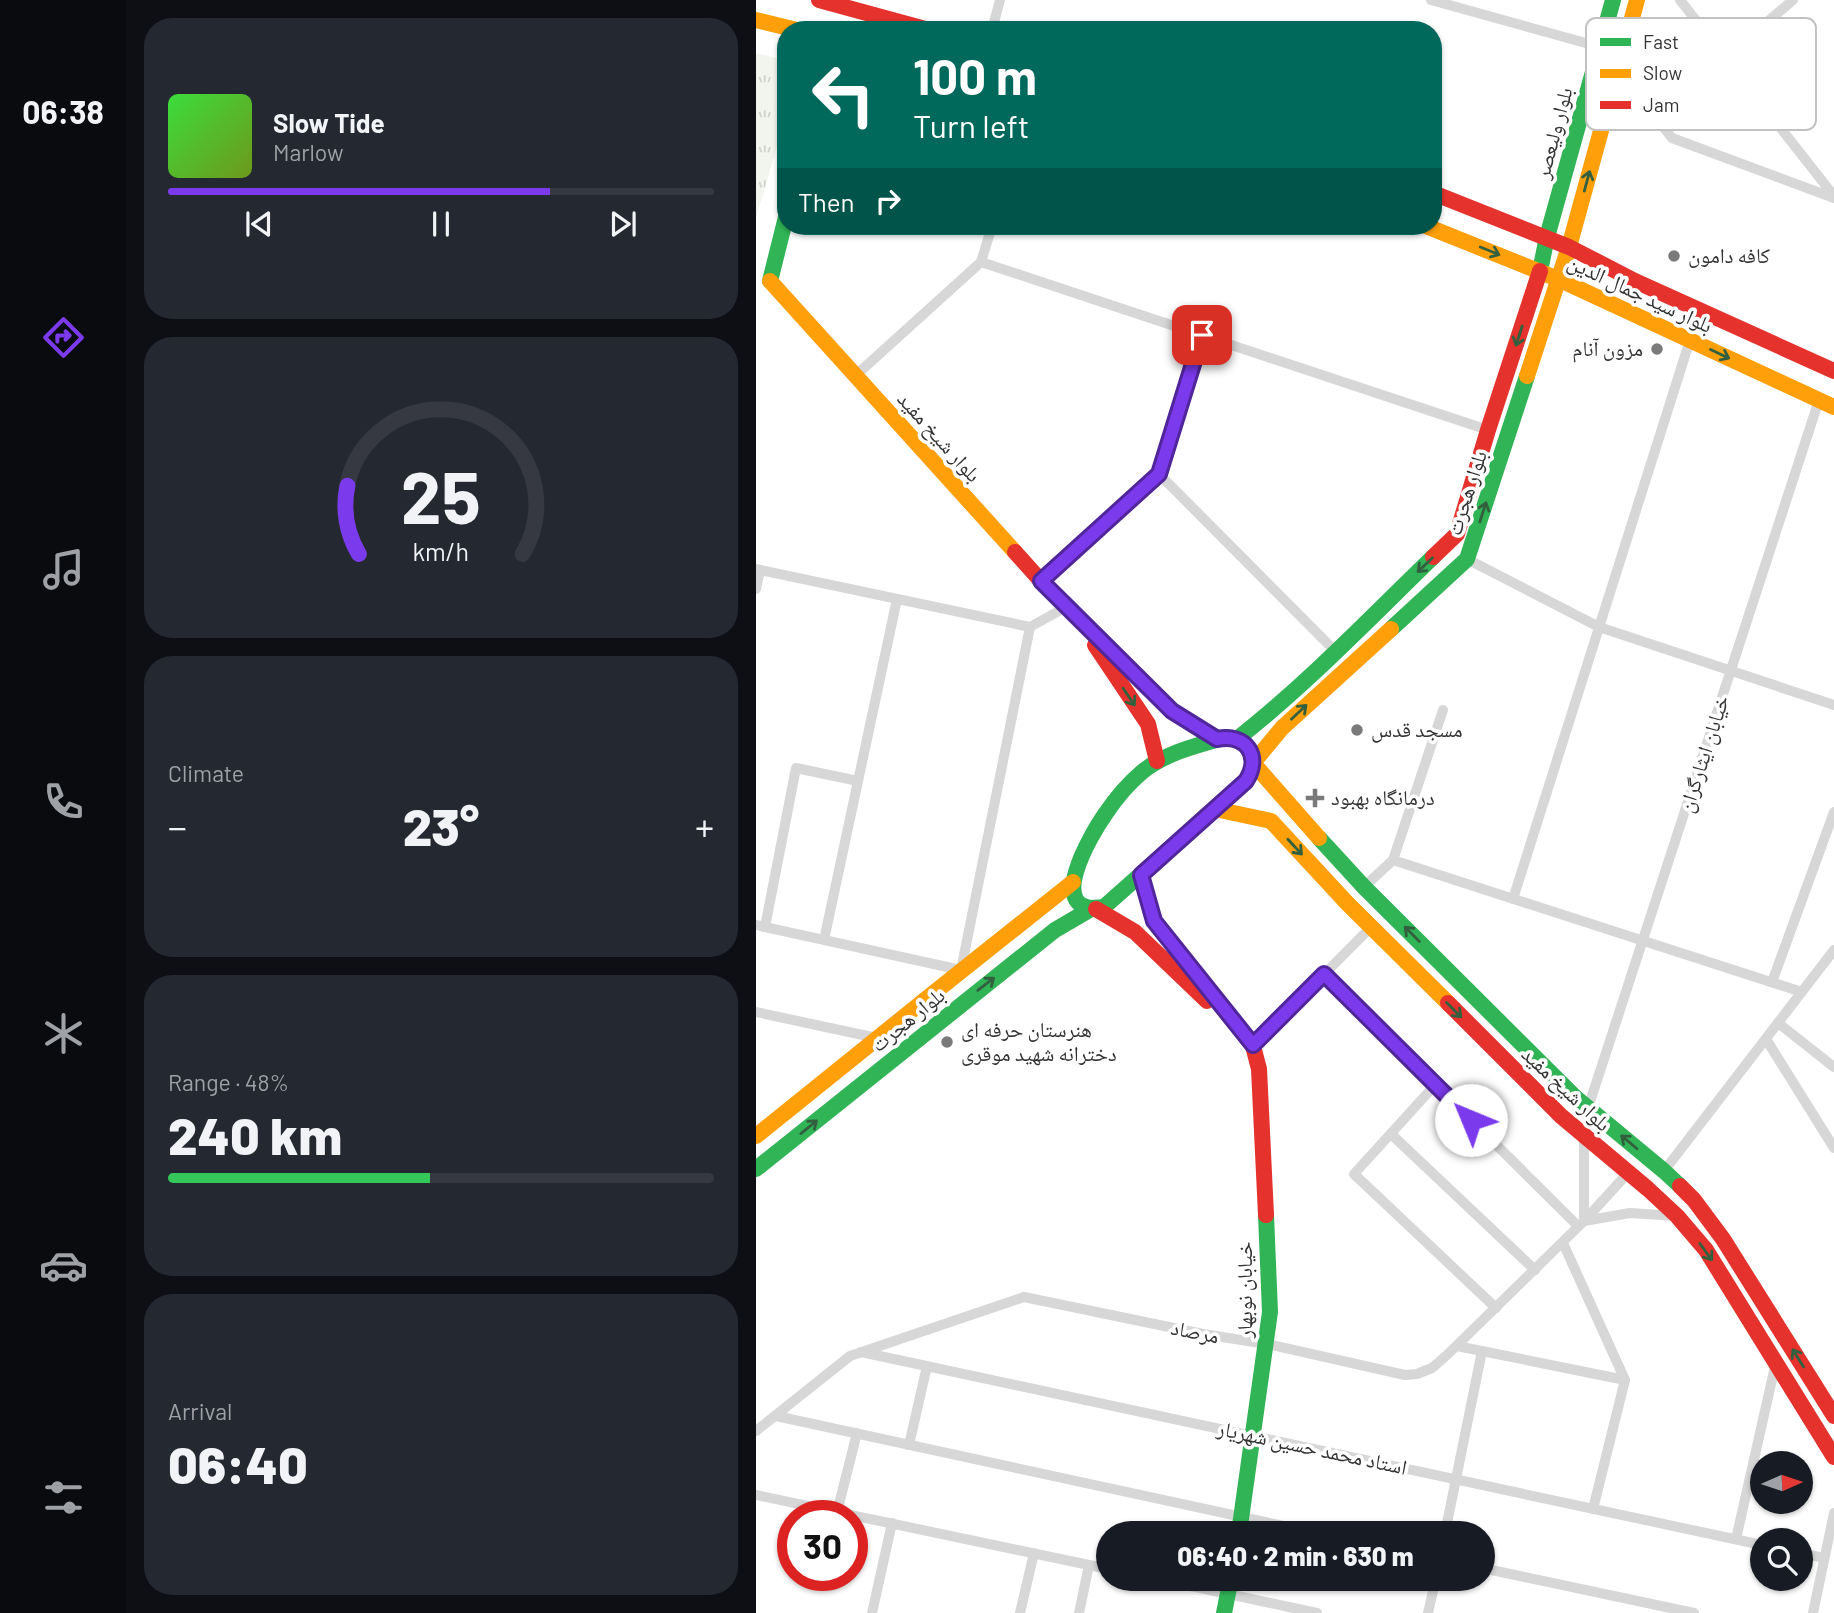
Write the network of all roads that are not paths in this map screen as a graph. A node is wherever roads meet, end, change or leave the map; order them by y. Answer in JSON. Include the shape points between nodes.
{"nodes":[{"id":1,"x":1000,"y":0,"type":"edge"},
{"id":2,"x":1431,"y":0,"type":"edge"},
{"id":3,"x":1613,"y":0,"type":"edge"},
{"id":4,"x":1637,"y":0,"type":"edge"},
{"id":5,"x":1680,"y":0,"type":"edge"},
{"id":6,"x":1793,"y":0,"type":"edge"},
{"id":7,"x":829,"y":1,"type":"edge"},
{"id":8,"x":1608,"y":18,"type":"edge"},
{"id":9,"x":1632,"y":18,"type":"edge"},
{"id":10,"x":1694,"y":18,"type":"edge"},
{"id":11,"x":1772,"y":18,"type":"edge"},
{"id":12,"x":756,"y":20,"type":"edge"},
{"id":13,"x":898,"y":21,"type":"edge"},
{"id":14,"x":994,"y":21,"type":"edge"},
{"id":15,"x":777,"y":25,"type":"edge"},
{"id":16,"x":1586,"y":43,"type":"edge"},
{"id":17,"x":1586,"y":97,"type":"edge"},
{"id":18,"x":1601,"y":130,"type":"edge"},
{"id":19,"x":1666,"y":130,"type":"edge"},
{"id":20,"x":1781,"y":130,"type":"edge"},
{"id":21,"x":1442,"y":196,"type":"edge"},
{"id":22,"x":1834,"y":197,"type":"edge"},
{"id":23,"x":1442,"y":232,"type":"edge"},
{"id":24,"x":779,"y":235,"type":"edge"},
{"id":25,"x":989,"y":235,"type":"edge"},
{"id":26,"x":1547,"y":237,"type":"junction"},
{"id":27,"x":1569,"y":247,"type":"junction"},
{"id":28,"x":981,"y":262,"type":"junction"},
{"id":29,"x":1540,"y":271,"type":"junction"},
{"id":30,"x":763,"y":279,"type":"edge"},
{"id":31,"x":1558,"y":279,"type":"junction"},
{"id":32,"x":1202,"y":335,"type":"junction"},
{"id":33,"x":1690,"y":340,"type":"junction"},
{"id":34,"x":1834,"y":371,"type":"edge"},
{"id":35,"x":855,"y":376,"type":"junction"},
{"id":36,"x":1819,"y":400,"type":"junction"},
{"id":37,"x":1834,"y":407,"type":"edge"},
{"id":38,"x":1488,"y":430,"type":"junction"},
{"id":39,"x":1159,"y":474,"type":"junction"},
{"id":40,"x":1467,"y":559,"type":"junction"},
{"id":41,"x":758,"y":569,"type":"edge"},
{"id":42,"x":1041,"y":581,"type":"junction"},
{"id":43,"x":756,"y":589,"type":"edge"},
{"id":44,"x":897,"y":599,"type":"junction"},
{"id":45,"x":1066,"y":607,"type":"junction"},
{"id":46,"x":1079,"y":619,"type":"junction"},
{"id":47,"x":1030,"y":627,"type":"junction"},
{"id":48,"x":1599,"y":627,"type":"junction"},
{"id":49,"x":1336,"y":652,"type":"junction"},
{"id":50,"x":1731,"y":671,"type":"junction"},
{"id":51,"x":1834,"y":705,"type":"edge"},
{"id":52,"x":1443,"y":710,"type":"dead end"},
{"id":53,"x":1172,"y":711,"type":"junction"},
{"id":54,"x":1148,"y":724,"type":"junction"},
{"id":55,"x":1217,"y":739,"type":"junction"},
{"id":56,"x":1237,"y":739,"type":"junction"},
{"id":57,"x":1157,"y":761,"type":"junction"},
{"id":58,"x":1253,"y":762,"type":"junction"},
{"id":59,"x":858,"y":781,"type":"junction"},
{"id":60,"x":1289,"y":805,"type":"junction"},
{"id":61,"x":1215,"y":809,"type":"junction"},
{"id":62,"x":1834,"y":812,"type":"edge"},
{"id":63,"x":1271,"y":821,"type":"junction"},
{"id":64,"x":1393,"y":860,"type":"junction"},
{"id":65,"x":1141,"y":875,"type":"junction"},
{"id":66,"x":1073,"y":882,"type":"junction"},
{"id":67,"x":1364,"y":887,"type":"junction"},
{"id":68,"x":1513,"y":899,"type":"junction"},
{"id":69,"x":1093,"y":909,"type":"junction"},
{"id":70,"x":1154,"y":921,"type":"junction"},
{"id":71,"x":761,"y":926,"type":"edge"},
{"id":72,"x":1371,"y":927,"type":"junction"},
{"id":73,"x":1135,"y":932,"type":"junction"},
{"id":74,"x":824,"y":940,"type":"junction"},
{"id":75,"x":1643,"y":940,"type":"junction"},
{"id":76,"x":1834,"y":950,"type":"edge"},
{"id":77,"x":961,"y":970,"type":"junction"},
{"id":78,"x":1324,"y":974,"type":"junction"},
{"id":79,"x":1772,"y":982,"type":"junction"},
{"id":80,"x":1802,"y":992,"type":"junction"},
{"id":81,"x":756,"y":1012,"type":"edge"},
{"id":82,"x":1778,"y":1024,"type":"junction"},
{"id":83,"x":877,"y":1038,"type":"junction"},
{"id":84,"x":1766,"y":1039,"type":"junction"},
{"id":85,"x":1253,"y":1045,"type":"junction"},
{"id":86,"x":1834,"y":1067,"type":"edge"},
{"id":87,"x":1435,"y":1085,"type":"junction"},
{"id":88,"x":1588,"y":1108,"type":"junction"},
{"id":89,"x":1391,"y":1134,"type":"junction"},
{"id":90,"x":1584,"y":1135,"type":"junction"},
{"id":91,"x":756,"y":1136,"type":"edge"},
{"id":92,"x":1834,"y":1148,"type":"edge"},
{"id":93,"x":756,"y":1170,"type":"edge"},
{"id":94,"x":1664,"y":1171,"type":"junction"},
{"id":95,"x":1628,"y":1172,"type":"junction"},
{"id":96,"x":1677,"y":1216,"type":"junction"},
{"id":97,"x":1581,"y":1224,"type":"junction"},
{"id":98,"x":1563,"y":1243,"type":"junction"},
{"id":99,"x":1535,"y":1270,"type":"junction"},
{"id":100,"x":1496,"y":1308,"type":"junction"},
{"id":101,"x":1267,"y":1344,"type":"junction"},
{"id":102,"x":1457,"y":1346,"type":"junction"},
{"id":103,"x":1482,"y":1351,"type":"junction"},
{"id":104,"x":861,"y":1352,"type":"junction"},
{"id":105,"x":1776,"y":1362,"type":"junction"},
{"id":106,"x":927,"y":1366,"type":"junction"},
{"id":107,"x":1625,"y":1380,"type":"junction"},
{"id":108,"x":775,"y":1416,"type":"junction"},
{"id":109,"x":1834,"y":1416,"type":"edge"},
{"id":110,"x":756,"y":1432,"type":"edge"},
{"id":111,"x":857,"y":1433,"type":"junction"},
{"id":112,"x":1253,"y":1435,"type":"junction"},
{"id":113,"x":909,"y":1445,"type":"junction"},
{"id":114,"x":1834,"y":1457,"type":"edge"},
{"id":115,"x":1457,"y":1480,"type":"junction"},
{"id":116,"x":756,"y":1495,"type":"edge"},
{"id":117,"x":780,"y":1500,"type":"edge"},
{"id":118,"x":840,"y":1500,"type":"edge"},
{"id":119,"x":1593,"y":1509,"type":"junction"},
{"id":120,"x":1834,"y":1513,"type":"edge"},
{"id":121,"x":868,"y":1518,"type":"edge"},
{"id":122,"x":1223,"y":1521,"type":"edge"},
{"id":123,"x":1241,"y":1521,"type":"edge"},
{"id":124,"x":1448,"y":1521,"type":"edge"},
{"id":125,"x":892,"y":1523,"type":"junction"},
{"id":126,"x":1736,"y":1539,"type":"junction"},
{"id":127,"x":1750,"y":1542,"type":"edge"},
{"id":128,"x":1034,"y":1553,"type":"junction"},
{"id":129,"x":1813,"y":1556,"type":"edge"},
{"id":130,"x":1824,"y":1558,"type":"junction"},
{"id":131,"x":1089,"y":1565,"type":"junction"},
{"id":132,"x":1096,"y":1566,"type":"edge"},
{"id":133,"x":1495,"y":1571,"type":"edge"},
{"id":134,"x":1229,"y":1591,"type":"edge"},
{"id":135,"x":1246,"y":1591,"type":"edge"},
{"id":136,"x":1433,"y":1591,"type":"edge"},
{"id":137,"x":872,"y":1613,"type":"edge"},
{"id":138,"x":1020,"y":1613,"type":"edge"},
{"id":139,"x":1079,"y":1613,"type":"edge"},
{"id":140,"x":1224,"y":1613,"type":"edge"},
{"id":141,"x":1317,"y":1613,"type":"edge"},
{"id":142,"x":1428,"y":1613,"type":"edge"},
{"id":143,"x":1694,"y":1613,"type":"edge"},
{"id":144,"x":1813,"y":1613,"type":"edge"}],
"edges":[{"from":1,"to":14,"type":"street"},
{"from":2,"to":16,"type":"street"},
{"from":3,"to":8,"type":"street","name":"بلوار ولیعصر"},
{"from":4,"to":9,"type":"street"},
{"from":5,"to":10,"type":"street"},
{"from":6,"to":11,"type":"street"},
{"from":7,"to":13,"type":"street"},
{"from":12,"to":15,"type":"street"},
{"from":17,"to":26,"type":"street","name":"بلوار ولیعصر"},
{"from":27,"to":18,"type":"street","one_way":true},
{"from":19,"to":22,"type":"street","via":[[1672,138]]},
{"from":20,"to":22,"type":"street"},
{"from":21,"to":26,"type":"street","name":"بلوار سید جمال الدین"},
{"from":23,"to":29,"type":"street","name":"بلوار سید جمال الدین","one_way":true},
{"from":24,"to":30,"type":"street"},
{"from":25,"to":28,"type":"street"},
{"from":26,"to":27,"type":"street","name":"بلوار سید جمال الدین"},
{"from":26,"to":29,"type":"street","name":"بلوار ولیعصر"},
{"from":27,"to":31,"type":"street","name":"بلوار هجرت"},
{"from":27,"to":34,"type":"street","name":"بلوار سید جمال الدین"},
{"from":28,"to":32,"type":"street"},
{"from":28,"to":35,"type":"street"},
{"from":29,"to":31,"type":"street","name":"بلوار سید جمال الدین"},
{"from":29,"to":38,"type":"street","name":"بلوار هجرت","one_way":true},
{"from":30,"to":35,"type":"street","name":"بلوار شیخ مفید"},
{"from":31,"to":33,"type":"street","name":"بلوار سید جمال الدین"},
{"from":40,"to":31,"type":"street","name":"بلوار هجرت","one_way":true},
{"from":32,"to":38,"type":"street"},
{"from":32,"to":39,"type":"street"},
{"from":33,"to":36,"type":"street","name":"بلوار سید جمال الدین","one_way":true},
{"from":33,"to":48,"type":"street"},
{"from":35,"to":42,"type":"street","name":"بلوار شیخ مفید"},
{"from":36,"to":37,"type":"street","name":"بلوار سید جمال الدین"},
{"from":36,"to":50,"type":"street","name":"خیابان ایثارگران"},
{"from":38,"to":49,"type":"street","name":"بلوار هجرت","one_way":true,"via":[[1457,534]]},
{"from":39,"to":42,"type":"street"},
{"from":39,"to":49,"type":"street"},
{"from":40,"to":48,"type":"street"},
{"from":58,"to":40,"type":"street","name":"بلوار هجرت","one_way":true,"via":[[1282,728]]},
{"from":41,"to":43,"type":"street"},
{"from":41,"to":44,"type":"street"},
{"from":42,"to":45,"type":"street","name":"بلوار شیخ مفید"},
{"from":44,"to":47,"type":"street"},
{"from":44,"to":59,"type":"street"},
{"from":45,"to":46,"type":"street","name":"بلوار شیخ مفید"},
{"from":45,"to":47,"type":"street"},
{"from":46,"to":53,"type":"street"},
{"from":46,"to":54,"type":"street","one_way":true},
{"from":47,"to":77,"type":"street"},
{"from":48,"to":50,"type":"street"},
{"from":48,"to":68,"type":"street"},
{"from":49,"to":56,"type":"street","name":"بلوار هجرت"},
{"from":50,"to":51,"type":"street"},
{"from":50,"to":75,"type":"street","name":"خیابان ایثارگران"},
{"from":52,"to":64,"type":"street"},
{"from":53,"to":54,"type":"street","via":[[1163,720]]},
{"from":53,"to":55,"type":"street"},
{"from":54,"to":57,"type":"street"},
{"from":55,"to":56,"type":"street"},
{"from":55,"to":57,"type":"street"},
{"from":56,"to":58,"type":"street","name":"بلوار شیخ مفید","via":[[1245,744]]},
{"from":57,"to":66,"type":"street","via":[[1129,784],[1106,812]]},
{"from":58,"to":60,"type":"street","name":"بلوار شیخ مفید"},
{"from":58,"to":61,"type":"street","name":"بلوار هجرت","via":[[1246,781]]},
{"from":59,"to":71,"type":"street","via":[[796,768]]},
{"from":59,"to":74,"type":"street"},
{"from":60,"to":63,"type":"street","via":[[1277,810]]},
{"from":60,"to":67,"type":"street","name":"بلوار شیخ مفید"},
{"from":61,"to":63,"type":"street"},
{"from":61,"to":65,"type":"street","name":"بلوار هجرت"},
{"from":62,"to":79,"type":"street"},
{"from":63,"to":72,"type":"street","name":"بلوار شیخ مفید","one_way":true},
{"from":64,"to":67,"type":"street"},
{"from":64,"to":68,"type":"street"},
{"from":65,"to":69,"type":"street","name":"بلوار هجرت","via":[[1104,907]]},
{"from":65,"to":70,"type":"street"},
{"from":66,"to":69,"type":"street","via":[[1076,898]]},
{"from":66,"to":77,"type":"street","name":"بلوار هجرت"},
{"from":88,"to":67,"type":"street","name":"بلوار شیخ مفید","one_way":true},
{"from":68,"to":75,"type":"street"},
{"from":69,"to":73,"type":"street"},
{"from":93,"to":69,"type":"street","name":"بلوار هجرت","one_way":true,"via":[[1055,930]]},
{"from":70,"to":73,"type":"street"},
{"from":70,"to":85,"type":"street"},
{"from":71,"to":74,"type":"street"},
{"from":72,"to":78,"type":"street"},
{"from":72,"to":90,"type":"street","name":"بلوار شیخ مفید","one_way":true},
{"from":73,"to":85,"type":"street"},
{"from":74,"to":77,"type":"street"},
{"from":75,"to":79,"type":"street"},
{"from":75,"to":88,"type":"street","name":"خیابان ایثارگران"},
{"from":76,"to":80,"type":"street"},
{"from":77,"to":83,"type":"street","name":"بلوار هجرت"},
{"from":78,"to":85,"type":"street"},
{"from":78,"to":87,"type":"street"},
{"from":79,"to":80,"type":"street"},
{"from":80,"to":82,"type":"street"},
{"from":81,"to":83,"type":"street"},
{"from":82,"to":84,"type":"street"},
{"from":82,"to":86,"type":"street"},
{"from":83,"to":91,"type":"street","name":"بلوار هجرت"},
{"from":84,"to":92,"type":"street"},
{"from":84,"to":94,"type":"street"},
{"from":85,"to":101,"type":"street","name":"خیابان نوبهار","via":[[1260,1083],[1270,1312]]},
{"from":87,"to":89,"type":"street"},
{"from":87,"to":97,"type":"street"},
{"from":94,"to":88,"type":"street","name":"بلوار شیخ مفید","one_way":true},
{"from":89,"to":99,"type":"street"},
{"from":89,"to":100,"type":"street","via":[[1354,1174]]},
{"from":90,"to":95,"type":"street","name":"بلوار شیخ مفید"},
{"from":90,"to":97,"type":"street"},
{"from":109,"to":94,"type":"street","name":"بلوار شیخ مفید","one_way":true,"via":[[1723,1239],[1694,1200]]},
{"from":95,"to":96,"type":"street","name":"بلوار شیخ مفید"},
{"from":95,"to":97,"type":"street","name":"مرصاد"},
{"from":96,"to":97,"type":"street","via":[[1630,1213]]},
{"from":96,"to":105,"type":"street","name":"بلوار شیخ مفید","one_way":true,"via":[[1706,1250]]},
{"from":97,"to":98,"type":"street","name":"مرصاد"},
{"from":98,"to":99,"type":"street","name":"مرصاد"},
{"from":98,"to":107,"type":"street"},
{"from":99,"to":100,"type":"street","name":"مرصاد"},
{"from":100,"to":102,"type":"street","name":"مرصاد"},
{"from":101,"to":102,"type":"street","name":"مرصاد","via":[[1405,1375],[1432,1368]]},
{"from":101,"to":104,"type":"street","name":"مرصاد","via":[[1024,1297]]},
{"from":101,"to":112,"type":"street","name":"خیابان نوبهار"},
{"from":102,"to":103,"type":"street"},
{"from":103,"to":107,"type":"street"},
{"from":103,"to":115,"type":"street"},
{"from":104,"to":106,"type":"street","name":"استاد محمد حسین شهریار"},
{"from":104,"to":108,"type":"street","name":"مرصاد"},
{"from":105,"to":114,"type":"street","name":"بلوار شیخ مفید"},
{"from":105,"to":126,"type":"street"},
{"from":106,"to":112,"type":"street","name":"استاد محمد حسین شهریار"},
{"from":106,"to":113,"type":"street"},
{"from":107,"to":119,"type":"street"},
{"from":108,"to":110,"type":"street","name":"مرصاد"},
{"from":108,"to":111,"type":"street"},
{"from":111,"to":113,"type":"street"},
{"from":111,"to":118,"type":"street"},
{"from":112,"to":115,"type":"street","name":"استاد محمد حسین شهریار"},
{"from":112,"to":123,"type":"street","name":"خیابان نوبهار"},
{"from":113,"to":122,"type":"street"},
{"from":115,"to":119,"type":"street","name":"استاد محمد حسین شهریار"},
{"from":115,"to":124,"type":"street"},
{"from":116,"to":117,"type":"street"},
{"from":119,"to":126,"type":"street","name":"استاد محمد حسین شهریار"},
{"from":120,"to":130,"type":"street"},
{"from":121,"to":125,"type":"street"},
{"from":125,"to":128,"type":"street"},
{"from":125,"to":137,"type":"street"},
{"from":126,"to":127,"type":"street","name":"استاد محمد حسین شهریار"},
{"from":128,"to":131,"type":"street"},
{"from":128,"to":138,"type":"street"},
{"from":129,"to":130,"type":"street"},
{"from":130,"to":144,"type":"street"},
{"from":131,"to":132,"type":"street"},
{"from":131,"to":139,"type":"street"},
{"from":133,"to":143,"type":"street"},
{"from":134,"to":140,"type":"street"},
{"from":135,"to":141,"type":"street"},
{"from":136,"to":142,"type":"street"}]}
